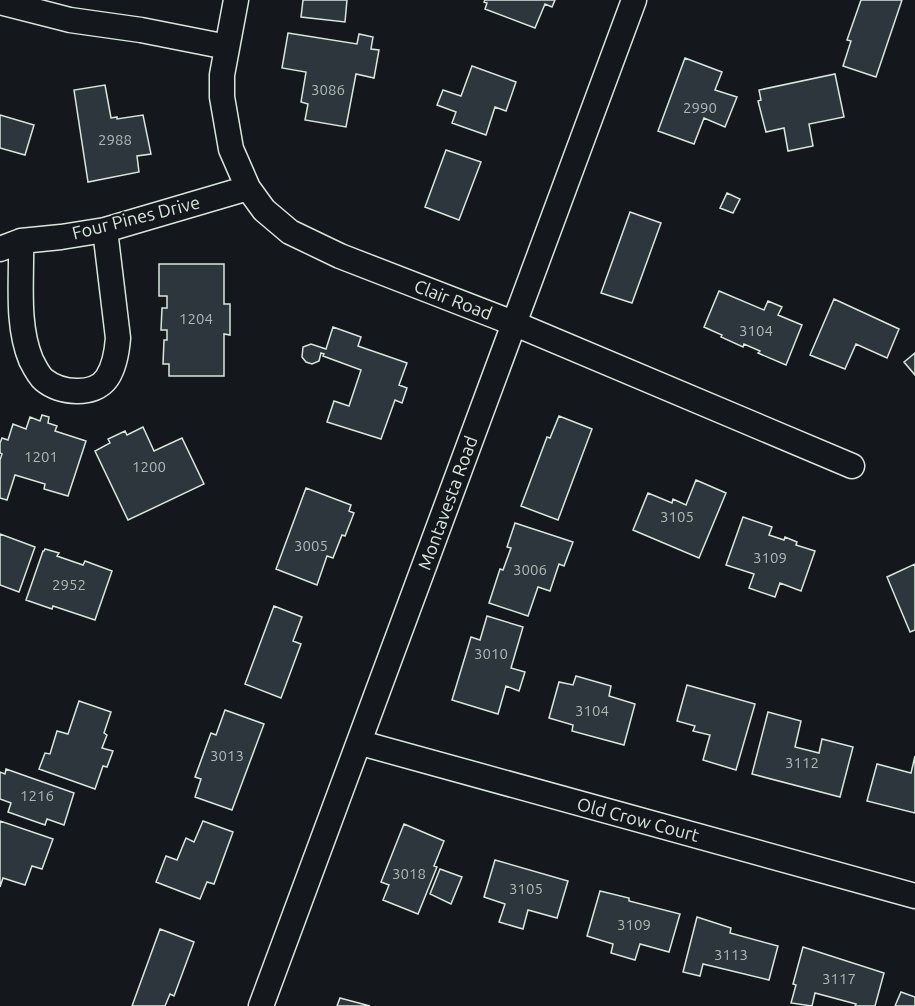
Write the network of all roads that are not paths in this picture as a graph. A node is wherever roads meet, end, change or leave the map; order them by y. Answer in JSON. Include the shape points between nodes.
{"nodes":[{"id":1,"x":236,"y":0,"type":"edge"},
{"id":2,"x":634,"y":0,"type":"edge"},
{"id":3,"x":0,"y":2,"type":"edge"},
{"id":4,"x":227,"y":47,"type":"junction"},
{"id":5,"x":248,"y":188,"type":"junction"},
{"id":6,"x":105,"y":230,"type":"junction"},
{"id":7,"x":7,"y":241,"type":"edge"},
{"id":8,"x":513,"y":323,"type":"junction"},
{"id":9,"x":852,"y":466,"type":"dead end"},
{"id":10,"x":361,"y":743,"type":"junction"},
{"id":11,"x":915,"y":896,"type":"edge"},
{"id":12,"x":261,"y":1006,"type":"edge"}],
"edges":[{"from":1,"to":4,"type":"street","name":"Clair Road"},
{"from":2,"to":8,"type":"street","name":"Montavesta Road"},
{"from":3,"to":4,"type":"street","via":[[70,20]]},
{"from":4,"to":5,"type":"street","name":"Clair Road","via":[[222,75],[225,120],[231,149]]},
{"from":5,"to":6,"type":"street","name":"Four Pines Drive"},
{"from":5,"to":8,"type":"street","name":"Clair Road","via":[[264,210],[304,240]]},
{"from":6,"to":7,"type":"street","name":"Four Pines Drive"},
{"from":6,"to":7,"type":"street","via":[[117,351],[108,377],[89,390],[63,389],[43,379],[32,363],[22,332]]},
{"from":8,"to":9,"type":"street","name":"Clair Road"},
{"from":8,"to":10,"type":"street","name":"Montavesta Road"},
{"from":10,"to":11,"type":"street","name":"Old Crow Court"},
{"from":10,"to":12,"type":"street","name":"Montavesta Road"}]}
